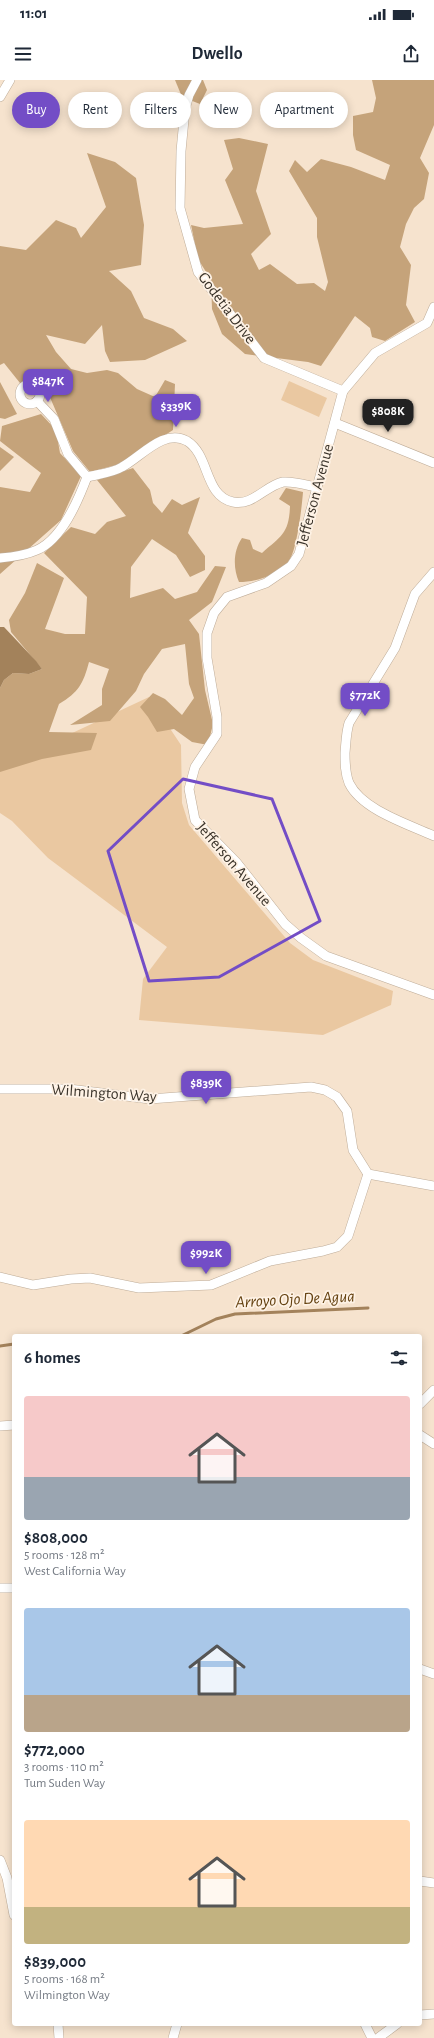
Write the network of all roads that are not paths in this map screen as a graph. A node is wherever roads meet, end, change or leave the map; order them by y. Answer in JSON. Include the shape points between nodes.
{"nodes":[{"id":1,"x":10,"y":80,"type":"edge"},
{"id":2,"x":197,"y":80,"type":"edge"},
{"id":3,"x":0,"y":97,"type":"edge"},
{"id":4,"x":434,"y":307,"type":"edge"},
{"id":5,"x":430,"y":323,"type":"edge"},
{"id":6,"x":343,"y":391,"type":"junction"},
{"id":7,"x":37,"y":401,"type":"dead end"},
{"id":8,"x":335,"y":423,"type":"junction"},
{"id":9,"x":434,"y":463,"type":"edge"},
{"id":10,"x":87,"y":477,"type":"junction"},
{"id":11,"x":316,"y":487,"type":"junction"},
{"id":12,"x":0,"y":558,"type":"edge"},
{"id":13,"x":434,"y":572,"type":"edge"},
{"id":14,"x":434,"y":836,"type":"edge"},
{"id":15,"x":434,"y":995,"type":"edge"},
{"id":16,"x":0,"y":1089,"type":"edge"},
{"id":17,"x":368,"y":1174,"type":"junction"},
{"id":18,"x":434,"y":1186,"type":"edge"},
{"id":19,"x":0,"y":1277,"type":"edge"},
{"id":20,"x":434,"y":1390,"type":"edge"},
{"id":21,"x":422,"y":1402,"type":"edge"},
{"id":22,"x":12,"y":1425,"type":"edge"},
{"id":23,"x":0,"y":1426,"type":"edge"},
{"id":24,"x":422,"y":1436,"type":"edge"},
{"id":25,"x":434,"y":1444,"type":"edge"},
{"id":26,"x":0,"y":1588,"type":"edge"},
{"id":27,"x":12,"y":1588,"type":"edge"},
{"id":28,"x":422,"y":1669,"type":"edge"},
{"id":29,"x":434,"y":1674,"type":"edge"},
{"id":30,"x":0,"y":1860,"type":"edge"},
{"id":31,"x":422,"y":1881,"type":"edge"},
{"id":32,"x":434,"y":1883,"type":"edge"},
{"id":33,"x":12,"y":1904,"type":"edge"},
{"id":34,"x":434,"y":2014,"type":"edge"},
{"id":35,"x":422,"y":2015,"type":"edge"},
{"id":36,"x":58,"y":2026,"type":"edge"},
{"id":37,"x":176,"y":2026,"type":"edge"},
{"id":38,"x":365,"y":2026,"type":"edge"},
{"id":39,"x":394,"y":2026,"type":"edge"},
{"id":40,"x":59,"y":2038,"type":"edge"},
{"id":41,"x":173,"y":2038,"type":"edge"},
{"id":42,"x":372,"y":2038,"type":"edge"},
{"id":43,"x":378,"y":2038,"type":"edge"}],
"edges":[{"from":1,"to":3,"type":"street"},
{"from":2,"to":6,"type":"street","name":"Godetia Drive","via":[[185,109],[180,208],[198,272],[264,358]]},
{"from":4,"to":5,"type":"street","name":"Jefferson Avenue"},
{"from":5,"to":6,"type":"street","name":"Jefferson Avenue","via":[[375,353]]},
{"from":6,"to":8,"type":"street","name":"Jefferson Avenue"},
{"from":7,"to":10,"type":"street","via":[[54,418],[68,454]]},
{"from":8,"to":9,"type":"street"},
{"from":8,"to":11,"type":"street","name":"Jefferson Avenue"},
{"from":10,"to":11,"type":"street","via":[[122,467],[169,438],[186,441],[192,445],[202,459],[213,486],[224,498],[231,501],[247,501],[288,482]]},
{"from":10,"to":12,"type":"street","via":[[78,501],[64,525],[47,543],[38,550]]},
{"from":11,"to":15,"type":"street","name":"Jefferson Avenue","via":[[299,554],[291,566],[266,583],[228,597],[214,613],[206,633],[217,734],[195,767],[189,789],[191,804],[195,820],[237,863],[285,924],[302,938],[326,956]]},
{"from":13,"to":14,"type":"street","via":[[415,594],[395,648],[349,723],[346,734],[345,768],[349,784],[360,798],[376,810]]},
{"from":16,"to":17,"type":"street","name":"Wilmington Way","via":[[69,1089],[150,1099],[318,1088],[337,1097],[347,1110],[353,1150]]},
{"from":17,"to":18,"type":"street"},
{"from":17,"to":19,"type":"street","via":[[348,1236],[337,1247],[323,1252],[270,1261],[210,1285],[139,1288],[90,1278],[33,1285]]},
{"from":20,"to":21,"type":"street"},
{"from":22,"to":23,"type":"street"},
{"from":24,"to":25,"type":"street"},
{"from":26,"to":27,"type":"street"},
{"from":28,"to":29,"type":"street"},
{"from":30,"to":33,"type":"street","via":[[7,1878]]},
{"from":31,"to":32,"type":"street"},
{"from":34,"to":35,"type":"street"},
{"from":36,"to":40,"type":"street"},
{"from":37,"to":41,"type":"street"},
{"from":38,"to":42,"type":"street"},
{"from":39,"to":43,"type":"street"}]}
